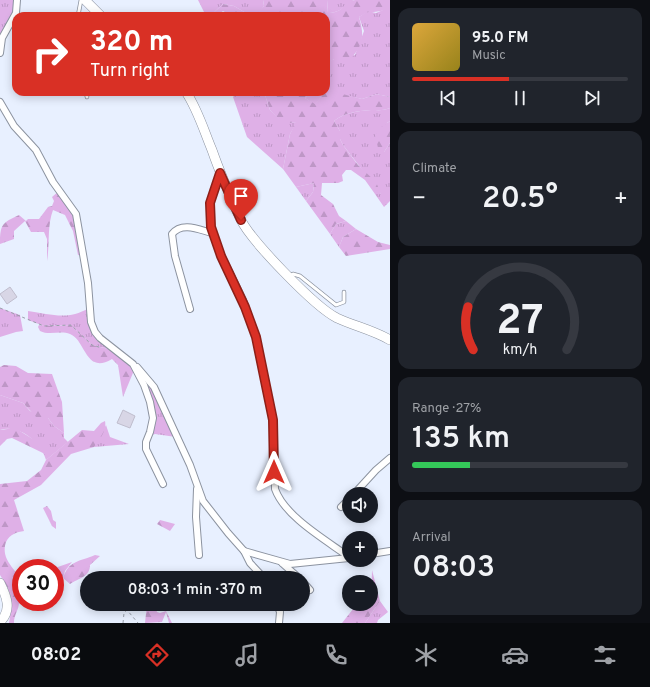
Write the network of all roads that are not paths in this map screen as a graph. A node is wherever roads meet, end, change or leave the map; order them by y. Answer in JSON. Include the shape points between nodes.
{"nodes":[{"id":1,"x":17,"y":0,"type":"edge"},
{"id":2,"x":81,"y":0,"type":"edge"},
{"id":3,"x":85,"y":0,"type":"edge"},
{"id":4,"x":16,"y":12,"type":"edge"},
{"id":5,"x":79,"y":12,"type":"edge"},
{"id":6,"x":97,"y":12,"type":"edge"},
{"id":7,"x":12,"y":20,"type":"edge"},
{"id":8,"x":0,"y":53,"type":"edge"},
{"id":9,"x":188,"y":96,"type":"edge"},
{"id":10,"x":0,"y":102,"type":"edge"},
{"id":11,"x":220,"y":173,"type":"junction"},
{"id":12,"x":212,"y":233,"type":"junction"},
{"id":13,"x":289,"y":276,"type":"junction"},
{"id":14,"x":344,"y":292,"type":"dead end"},
{"id":15,"x":190,"y":309,"type":"dead end"},
{"id":16,"x":390,"y":340,"type":"edge"},
{"id":17,"x":133,"y":364,"type":"junction"},
{"id":18,"x":390,"y":458,"type":"edge"},
{"id":19,"x":163,"y":484,"type":"dead end"},
{"id":20,"x":198,"y":486,"type":"junction"},
{"id":21,"x":360,"y":487,"type":"edge"},
{"id":22,"x":244,"y":551,"type":"junction"},
{"id":23,"x":390,"y":551,"type":"edge"},
{"id":24,"x":342,"y":552,"type":"edge"},
{"id":25,"x":378,"y":553,"type":"edge"},
{"id":26,"x":199,"y":555,"type":"dead end"},
{"id":27,"x":342,"y":558,"type":"edge"},
{"id":28,"x":280,"y":562,"type":"junction"},
{"id":29,"x":257,"y":571,"type":"edge"},
{"id":30,"x":290,"y":571,"type":"edge"},
{"id":31,"x":0,"y":583,"type":"edge"},
{"id":32,"x":280,"y":611,"type":"edge"},
{"id":33,"x":0,"y":622,"type":"edge"},
{"id":34,"x":278,"y":623,"type":"edge"}],
"edges":[{"from":1,"to":4,"type":"street"},
{"from":2,"to":5,"type":"lane"},
{"from":3,"to":6,"type":"main road"},
{"from":7,"to":8,"type":"street","via":[[2,38]]},
{"from":9,"to":11,"type":"main road","via":[[201,122]]},
{"from":10,"to":17,"type":"street","via":[[14,126],[36,150],[53,182],[76,214],[88,283],[91,322],[98,335]]},
{"from":11,"to":12,"type":"street","via":[[210,206]]},
{"from":11,"to":13,"type":"main road","via":[[241,220],[253,238]]},
{"from":12,"to":15,"type":"street","via":[[194,227],[172,234],[175,256]]},
{"from":12,"to":24,"type":"street","via":[[243,300],[256,337],[273,420],[274,484],[277,494],[296,517]]},
{"from":13,"to":14,"type":"lane","via":[[297,274],[336,305],[344,302]]},
{"from":13,"to":16,"type":"main road","via":[[337,318],[379,333]]},
{"from":17,"to":19,"type":"street","via":[[146,390],[152,414],[146,449]]},
{"from":17,"to":20,"type":"street","via":[[154,387]]},
{"from":18,"to":21,"type":"street"},
{"from":20,"to":22,"type":"street","via":[[206,506]]},
{"from":20,"to":26,"type":"street","via":[[196,517]]},
{"from":22,"to":28,"type":"street"},
{"from":22,"to":29,"type":"street"},
{"from":23,"to":25,"type":"street"},
{"from":27,"to":28,"type":"street","via":[[296,564]]},
{"from":28,"to":30,"type":"street"},
{"from":31,"to":33,"type":"main road","via":[[8,607]]},
{"from":32,"to":34,"type":"street"}]}
